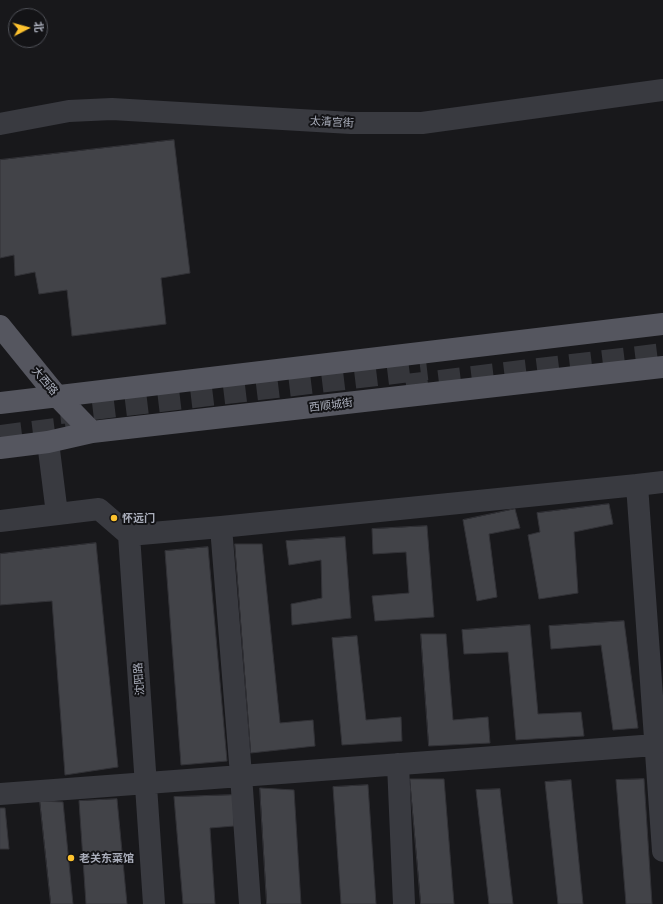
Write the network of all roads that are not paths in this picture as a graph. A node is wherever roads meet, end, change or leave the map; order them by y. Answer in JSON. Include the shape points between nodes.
{"nodes":[{"id":1,"x":663,"y":90,"type":"edge"},
{"id":2,"x":0,"y":124,"type":"edge"},
{"id":3,"x":663,"y":324,"type":"edge"},
{"id":4,"x":0,"y":326,"type":"edge"},
{"id":5,"x":663,"y":366,"type":"edge"},
{"id":6,"x":56,"y":395,"type":"junction"},
{"id":7,"x":0,"y":403,"type":"edge"},
{"id":8,"x":92,"y":432,"type":"junction"},
{"id":9,"x":48,"y":442,"type":"junction"},
{"id":10,"x":0,"y":448,"type":"edge"},
{"id":11,"x":663,"y":482,"type":"edge"},
{"id":12,"x":637,"y":485,"type":"junction"},
{"id":13,"x":57,"y":514,"type":"junction"},
{"id":14,"x":0,"y":521,"type":"edge"},
{"id":15,"x":221,"y":527,"type":"junction"},
{"id":16,"x":129,"y":535,"type":"junction"},
{"id":17,"x":655,"y":745,"type":"junction"},
{"id":18,"x":398,"y":764,"type":"junction"},
{"id":19,"x":241,"y":775,"type":"junction"},
{"id":20,"x":146,"y":784,"type":"junction"},
{"id":21,"x":0,"y":794,"type":"edge"},
{"id":22,"x":663,"y":851,"type":"edge"},
{"id":23,"x":154,"y":904,"type":"edge"},
{"id":24,"x":250,"y":904,"type":"edge"},
{"id":25,"x":404,"y":904,"type":"edge"}],
"edges":[{"from":1,"to":2,"type":"street","name":"太清宫街","via":[[422,123],[351,123],[112,109],[69,111]]},
{"from":3,"to":6,"type":"main road"},
{"from":4,"to":6,"type":"main road","name":"大西路"},
{"from":5,"to":8,"type":"main road","name":"西顺城街"},
{"from":6,"to":7,"type":"main road"},
{"from":6,"to":8,"type":"main road","name":"大西路"},
{"from":8,"to":9,"type":"main road","name":"西顺城街"},
{"from":9,"to":10,"type":"main road","name":"西顺城街"},
{"from":9,"to":13,"type":"street"},
{"from":11,"to":12,"type":"street"},
{"from":12,"to":15,"type":"street"},
{"from":12,"to":17,"type":"street"},
{"from":13,"to":14,"type":"street"},
{"from":13,"to":16,"type":"street","via":[[99,509]]},
{"from":15,"to":16,"type":"street"},
{"from":15,"to":19,"type":"street"},
{"from":16,"to":20,"type":"street","name":"沈阳路"},
{"from":17,"to":18,"type":"street"},
{"from":17,"to":22,"type":"street"},
{"from":18,"to":19,"type":"street"},
{"from":18,"to":25,"type":"street"},
{"from":19,"to":20,"type":"street"},
{"from":19,"to":24,"type":"street"},
{"from":20,"to":21,"type":"street"},
{"from":20,"to":23,"type":"street","name":"沈阳路"}]}
